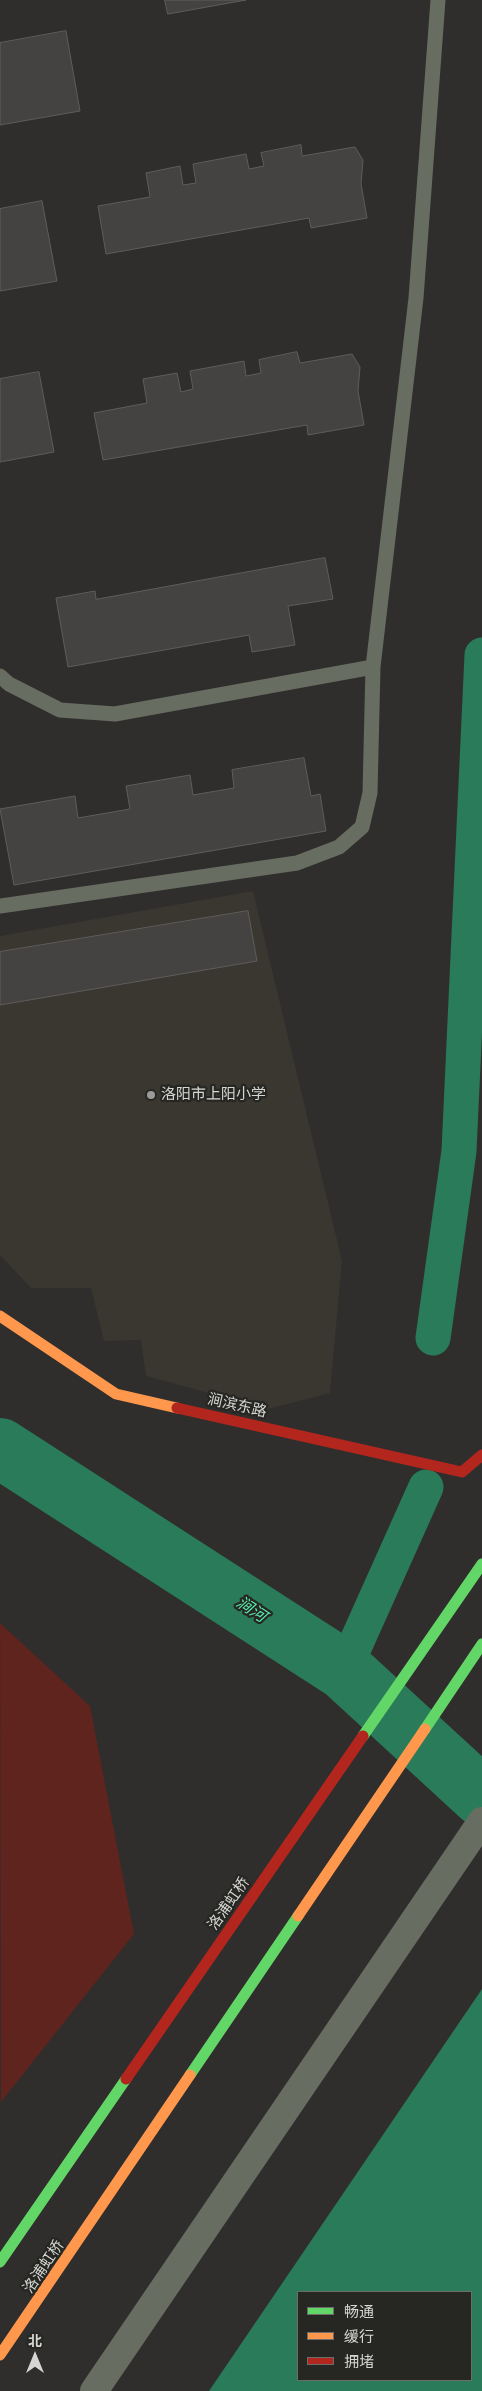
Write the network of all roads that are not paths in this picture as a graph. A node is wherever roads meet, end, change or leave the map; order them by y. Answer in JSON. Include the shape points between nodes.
{"nodes":[{"id":1,"x":438,"y":0,"type":"edge"},
{"id":2,"x":373,"y":667,"type":"junction"},
{"id":3,"x":0,"y":676,"type":"edge"},
{"id":4,"x":0,"y":906,"type":"edge"},
{"id":5,"x":0,"y":1316,"type":"edge"},
{"id":6,"x":482,"y":1455,"type":"edge"},
{"id":7,"x":482,"y":1564,"type":"edge"},
{"id":8,"x":482,"y":1644,"type":"edge"},
{"id":9,"x":482,"y":1821,"type":"edge"},
{"id":10,"x":0,"y":2262,"type":"edge"},
{"id":11,"x":0,"y":2355,"type":"edge"},
{"id":12,"x":94,"y":2391,"type":"edge"}],
"edges":[{"from":1,"to":2,"type":"lane","via":[[416,298]]},
{"from":2,"to":3,"type":"lane","via":[[115,714],[60,710],[9,684]]},
{"from":2,"to":4,"type":"lane","via":[[370,793],[362,827],[338,847],[297,863]]},
{"from":5,"to":6,"type":"main road","name":"涧滨东路","via":[[116,1394],[462,1472]]},
{"from":7,"to":10,"type":"main road","name":"洛浦虹桥"},
{"from":8,"to":11,"type":"main road","name":"洛浦虹桥"},
{"from":9,"to":12,"type":"street"}]}
